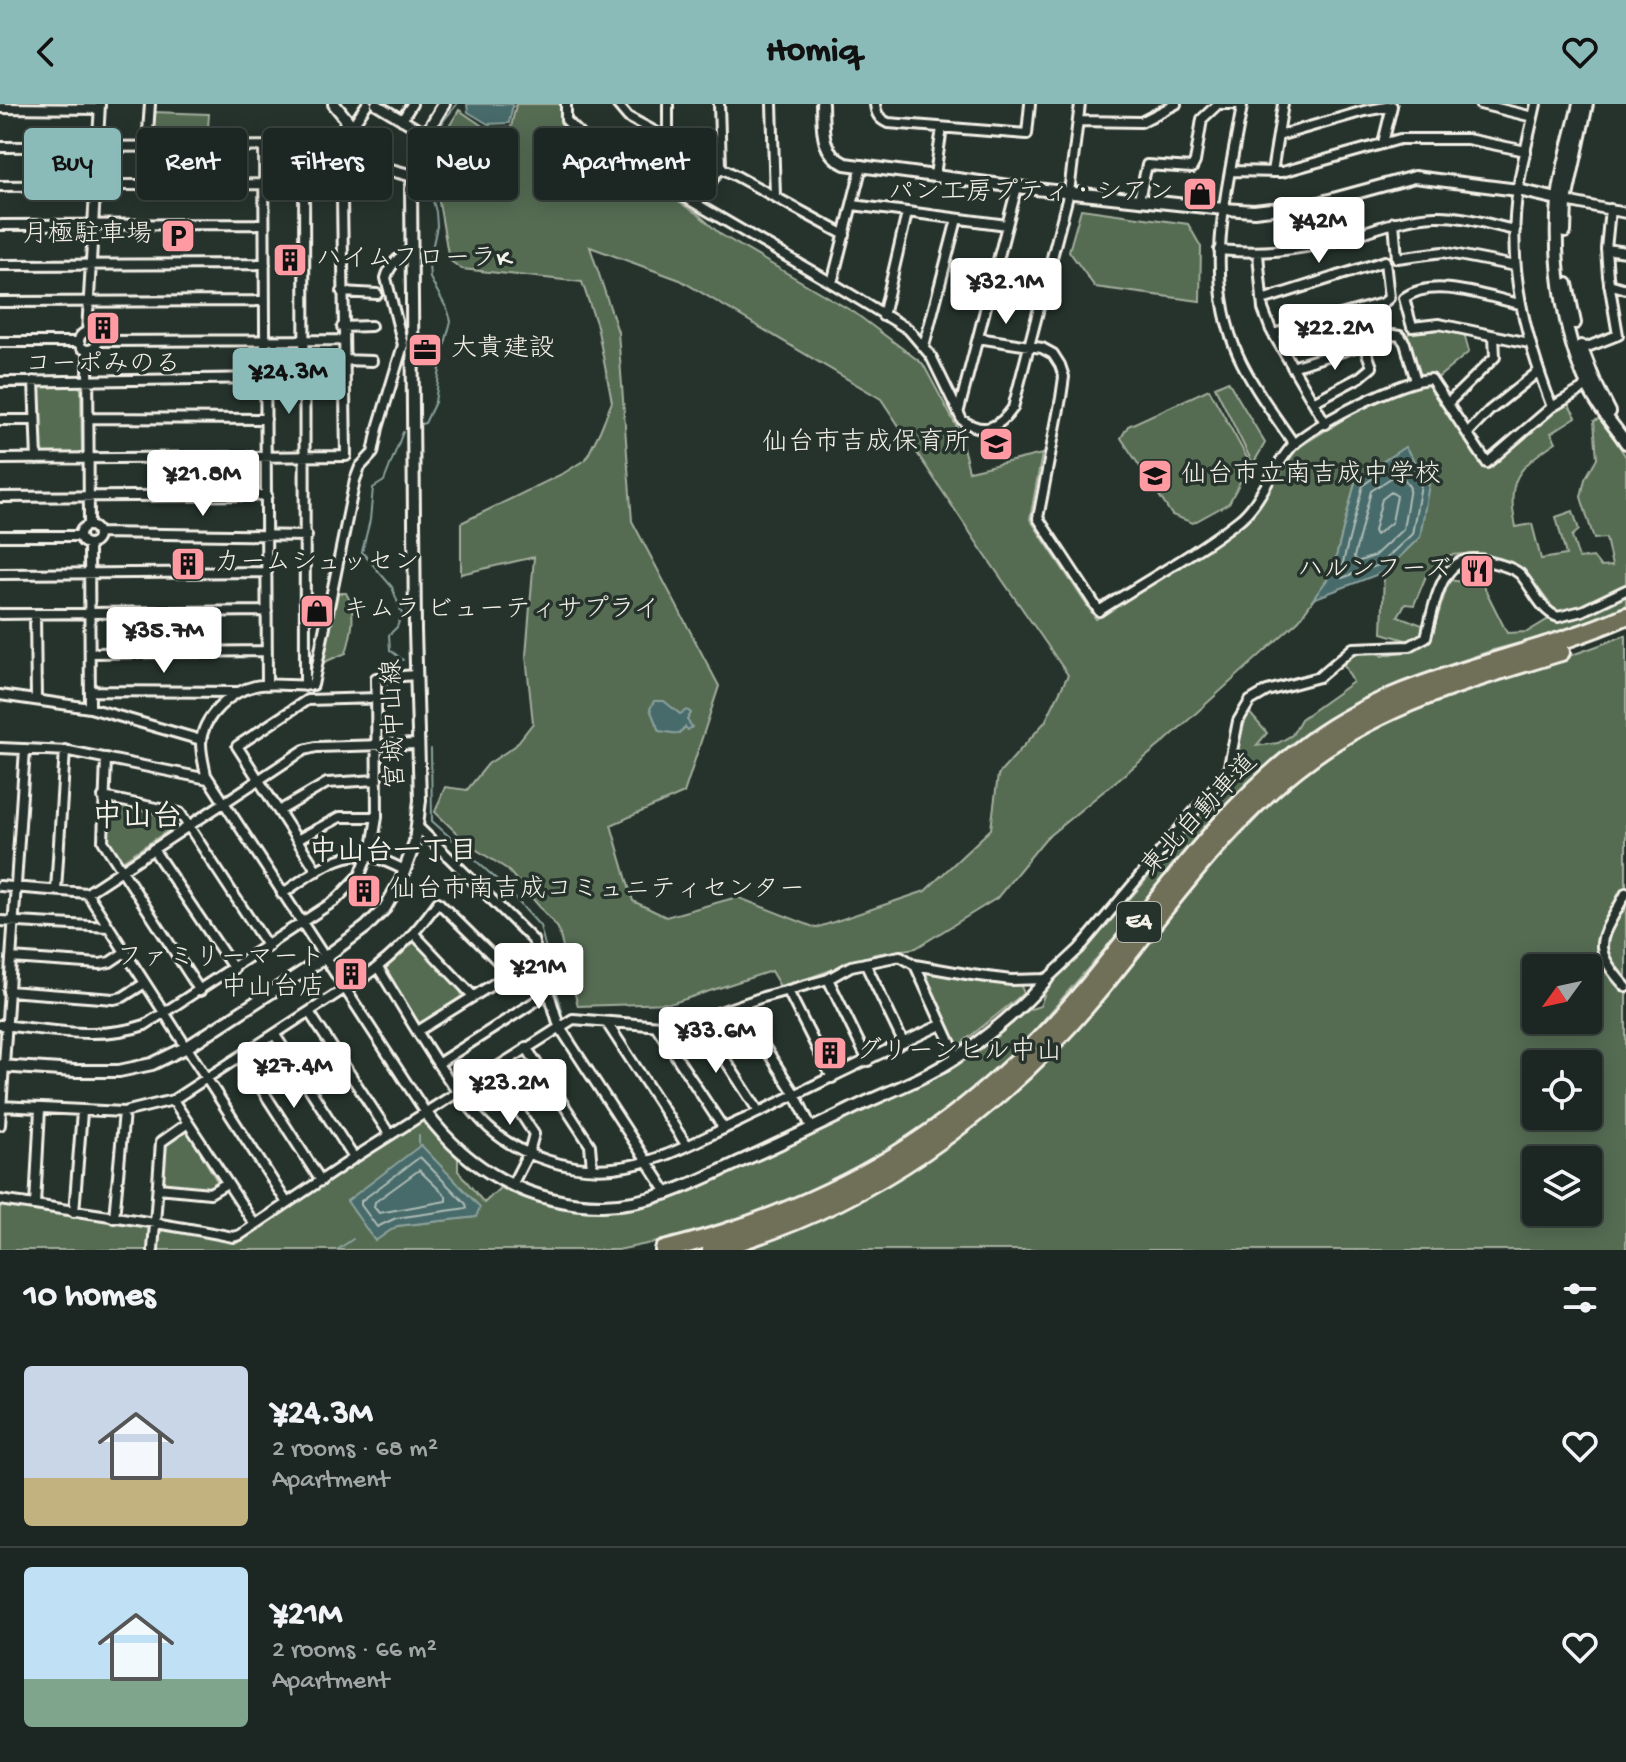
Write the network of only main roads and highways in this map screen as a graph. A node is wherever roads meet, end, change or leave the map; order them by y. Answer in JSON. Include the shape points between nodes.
{"nodes":[{"id":1,"x":1626,"y":616,"type":"edge"},
{"id":2,"x":1626,"y":628,"type":"edge"},
{"id":3,"x":664,"y":1250,"type":"edge"},
{"id":4,"x":711,"y":1250,"type":"edge"}],
"edges":[{"from":1,"to":3,"type":"highway","name":"東北自動車道","number":"E4","via":[[1423,683],[1364,709],[1314,740],[1231,812],[1062,1015],[970,1104],[872,1171],[813,1201]]},
{"from":2,"to":4,"type":"highway","name":"東北自動車道","number":"E4","via":[[1404,703],[1319,752],[1220,841],[1073,1021],[1006,1090],[910,1161],[844,1199]]}]}
